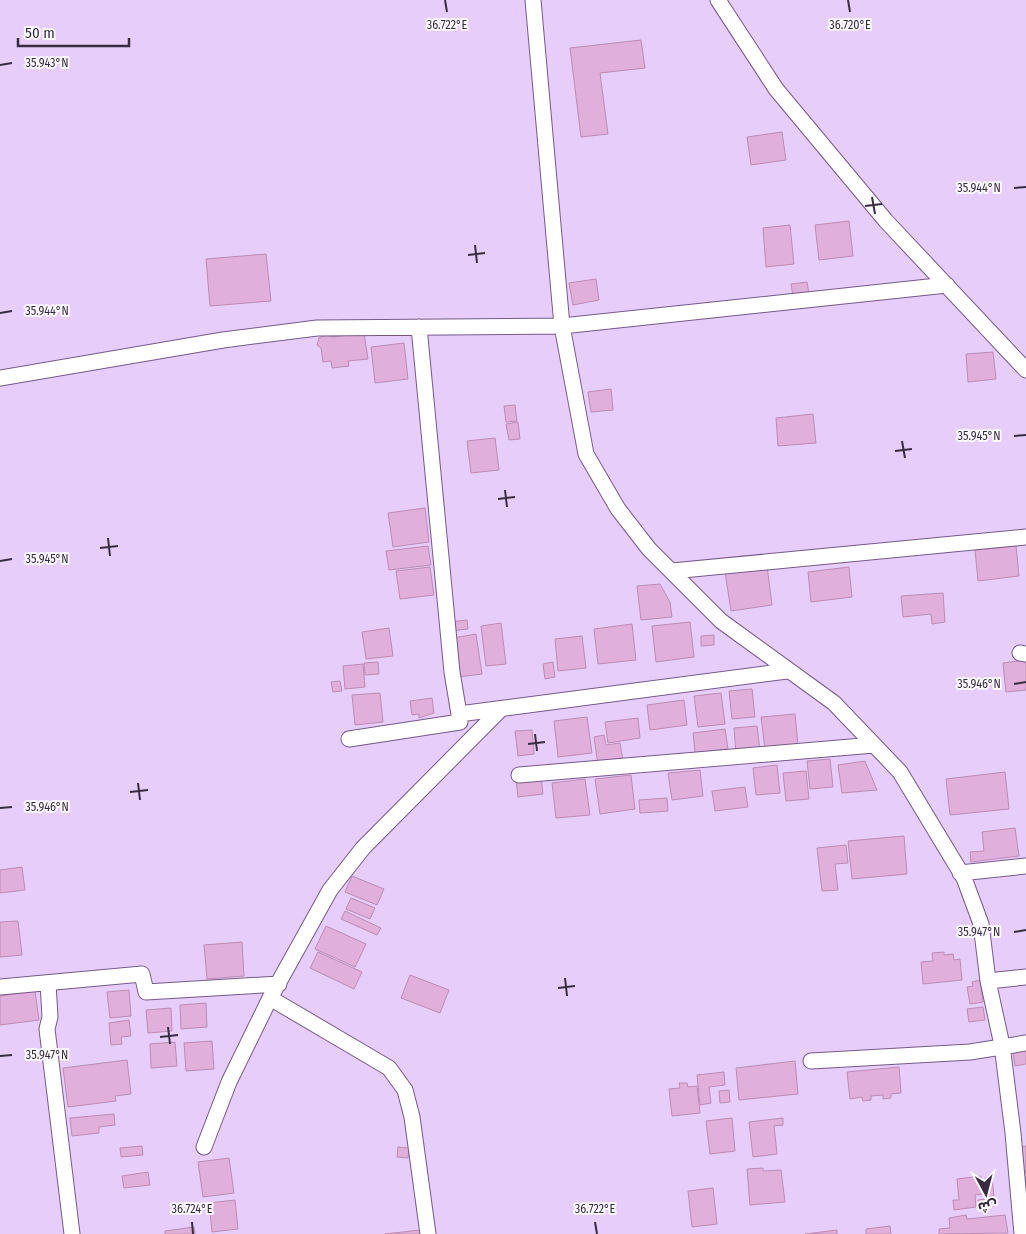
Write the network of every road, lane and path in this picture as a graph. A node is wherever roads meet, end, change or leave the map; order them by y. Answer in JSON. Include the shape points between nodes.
{"nodes":[{"id":1,"x":533,"y":0,"type":"edge"},
{"id":2,"x":718,"y":0,"type":"edge"},
{"id":3,"x":947,"y":285,"type":"junction"},
{"id":4,"x":562,"y":326,"type":"junction"},
{"id":5,"x":419,"y":327,"type":"junction"},
{"id":6,"x":1026,"y":370,"type":"edge"},
{"id":7,"x":0,"y":378,"type":"edge"},
{"id":8,"x":1026,"y":537,"type":"edge"},
{"id":9,"x":672,"y":572,"type":"junction"},
{"id":10,"x":787,"y":671,"type":"junction"},
{"id":11,"x":501,"y":709,"type":"junction"},
{"id":12,"x":459,"y":714,"type":"junction"},
{"id":13,"x":349,"y":738,"type":"dead end"},
{"id":14,"x":874,"y":745,"type":"junction"},
{"id":15,"x":519,"y":775,"type":"dead end"},
{"id":16,"x":1026,"y":866,"type":"edge"},
{"id":17,"x":960,"y":872,"type":"junction"},
{"id":18,"x":1026,"y":977,"type":"edge"},
{"id":19,"x":988,"y":981,"type":"junction"},
{"id":20,"x":48,"y":983,"type":"junction"},
{"id":21,"x":279,"y":984,"type":"junction"},
{"id":22,"x":0,"y":987,"type":"edge"},
{"id":23,"x":270,"y":998,"type":"junction"},
{"id":24,"x":1026,"y":1043,"type":"edge"},
{"id":25,"x":1002,"y":1045,"type":"junction"},
{"id":26,"x":811,"y":1061,"type":"dead end"},
{"id":27,"x":204,"y":1147,"type":"dead end"},
{"id":28,"x":1022,"y":1198,"type":"edge"},
{"id":29,"x":72,"y":1234,"type":"edge"},
{"id":30,"x":428,"y":1234,"type":"edge"},
{"id":31,"x":1022,"y":1234,"type":"edge"}],
"edges":[{"from":1,"to":4,"type":"street"},
{"from":2,"to":3,"type":"street","via":[[776,89],[886,221]]},
{"from":3,"to":4,"type":"street"},
{"from":3,"to":6,"type":"street"},
{"from":4,"to":5,"type":"street"},
{"from":4,"to":9,"type":"street","via":[[586,454],[618,510]]},
{"from":5,"to":7,"type":"street","via":[[316,328],[223,340]]},
{"from":5,"to":12,"type":"street","via":[[452,672]]},
{"from":8,"to":9,"type":"street"},
{"from":9,"to":10,"type":"street","via":[[721,621]]},
{"from":10,"to":11,"type":"street"},
{"from":10,"to":14,"type":"street","via":[[834,703]]},
{"from":11,"to":12,"type":"street"},
{"from":11,"to":21,"type":"street","via":[[362,848],[330,890]]},
{"from":12,"to":13,"type":"street","via":[[460,722]]},
{"from":14,"to":15,"type":"street"},
{"from":14,"to":17,"type":"street","via":[[900,772]]},
{"from":16,"to":17,"type":"street"},
{"from":17,"to":19,"type":"street","via":[[981,924]]},
{"from":18,"to":19,"type":"street"},
{"from":19,"to":25,"type":"street"},
{"from":20,"to":21,"type":"street","via":[[142,974],[146,992]]},
{"from":20,"to":22,"type":"street"},
{"from":20,"to":29,"type":"street","via":[[50,1016],[47,1029]]},
{"from":21,"to":23,"type":"street"},
{"from":23,"to":27,"type":"street","via":[[230,1082]]},
{"from":23,"to":30,"type":"street","via":[[389,1068],[405,1090],[412,1117]]},
{"from":24,"to":25,"type":"street"},
{"from":25,"to":26,"type":"street","via":[[970,1052]]},
{"from":25,"to":28,"type":"street"},
{"from":28,"to":31,"type":"street"}]}
